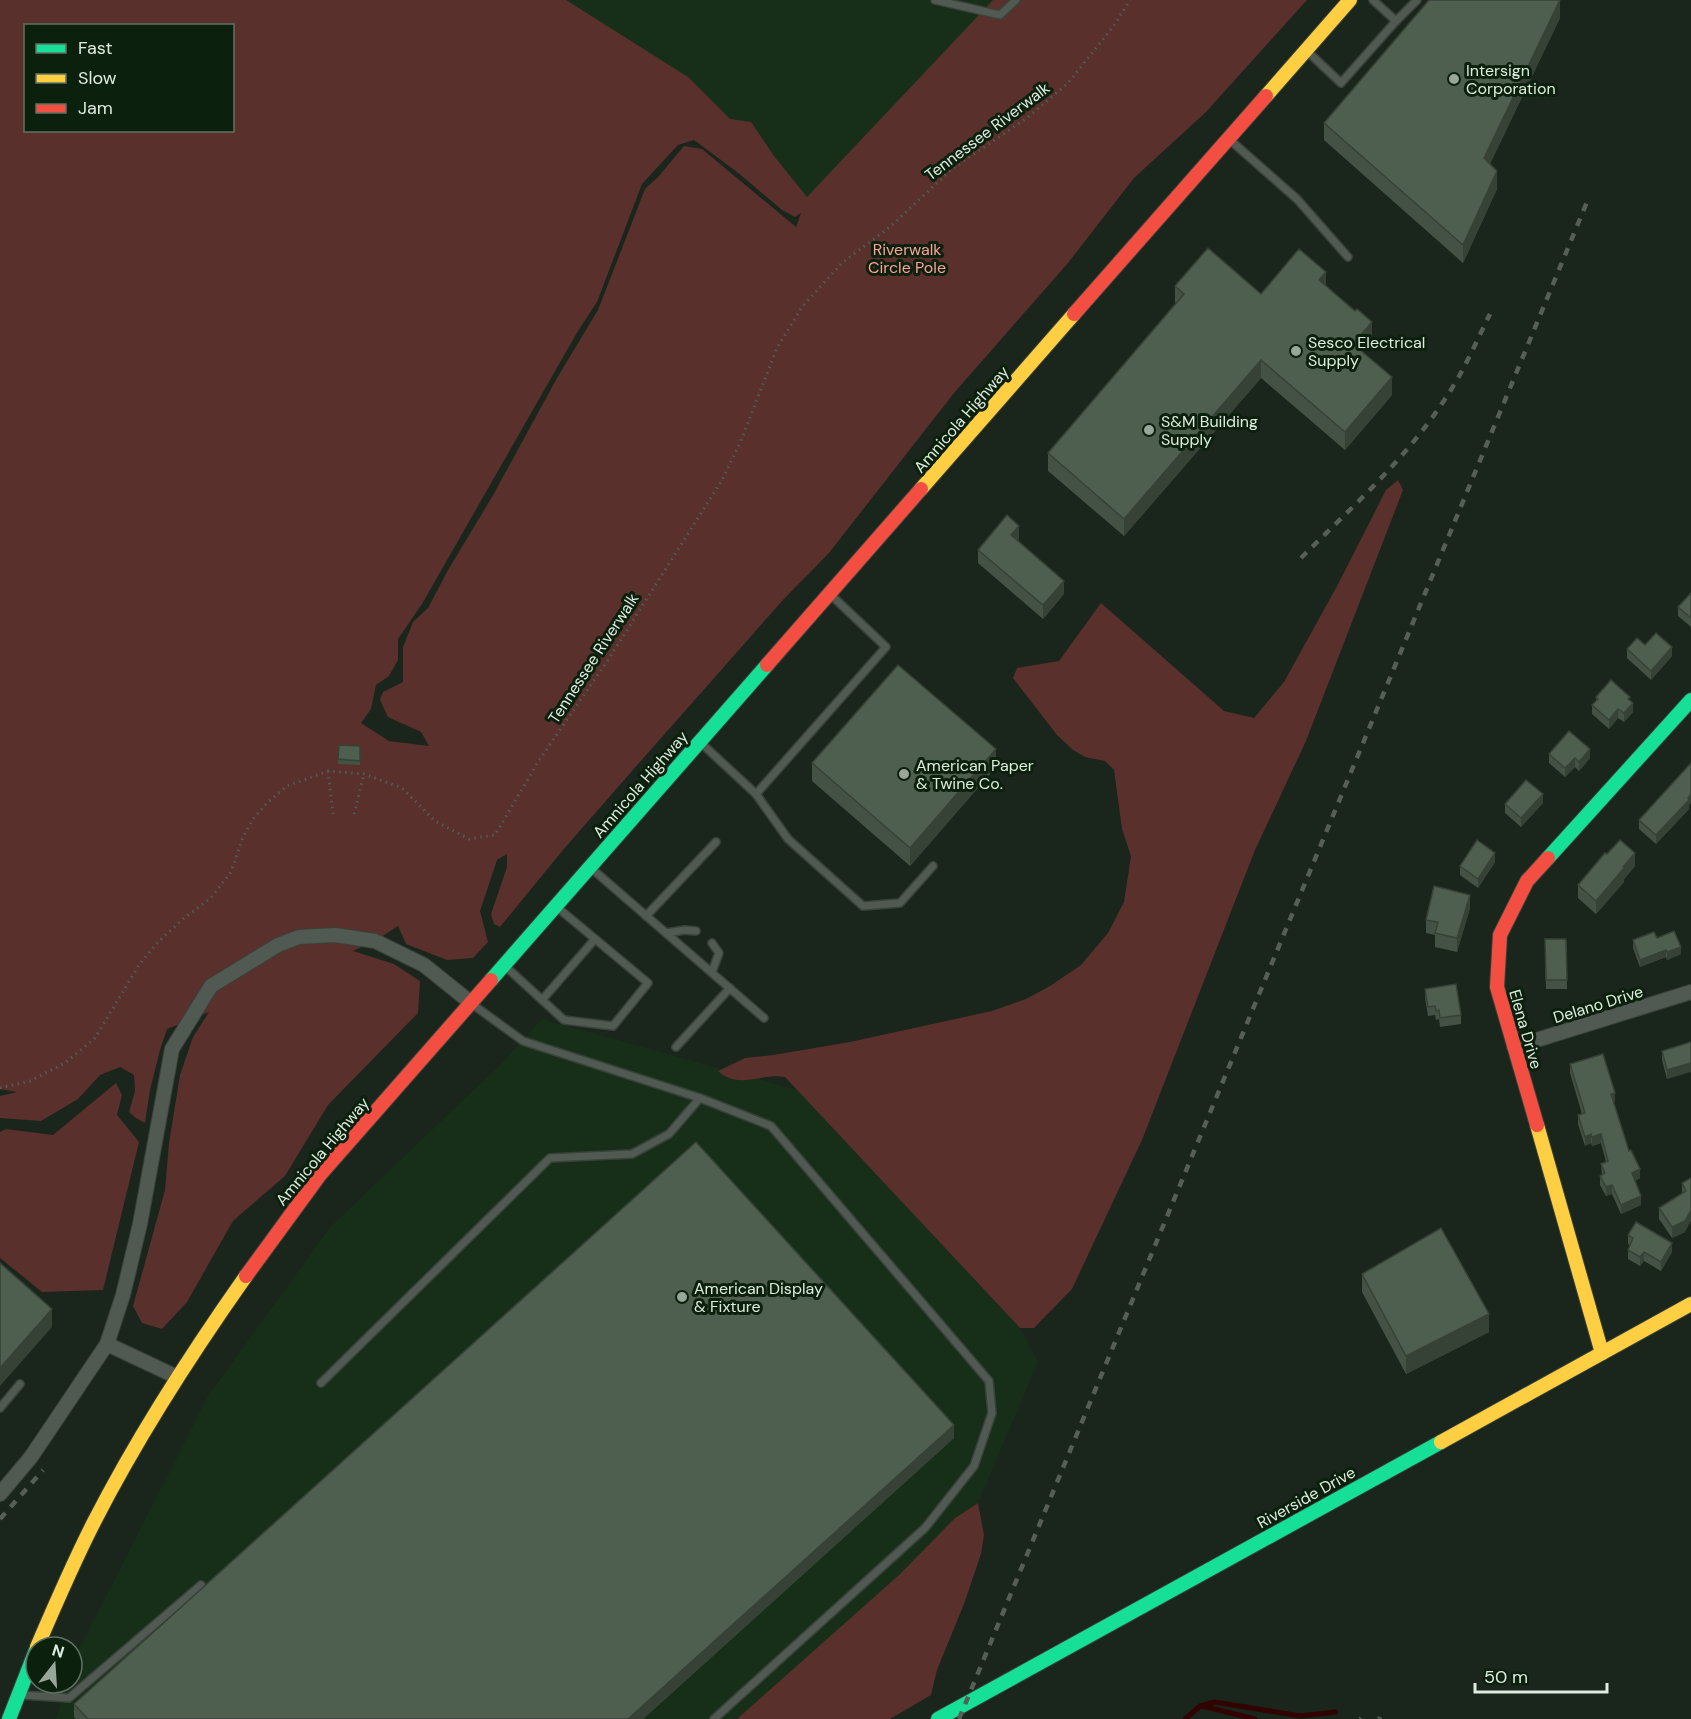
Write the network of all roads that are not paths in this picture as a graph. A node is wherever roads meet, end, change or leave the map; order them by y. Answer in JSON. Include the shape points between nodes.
{"nodes":[{"id":1,"x":935,"y":0,"type":"edge"},
{"id":2,"x":1016,"y":0,"type":"edge"},
{"id":3,"x":1350,"y":0,"type":"edge"},
{"id":4,"x":1373,"y":0,"type":"edge"},
{"id":5,"x":1417,"y":0,"type":"edge"},
{"id":6,"x":1396,"y":21,"type":"junction"},
{"id":7,"x":1306,"y":50,"type":"junction"},
{"id":8,"x":1228,"y":138,"type":"junction"},
{"id":9,"x":1348,"y":257,"type":"dead end"},
{"id":10,"x":829,"y":594,"type":"junction"},
{"id":11,"x":1691,"y":700,"type":"edge"},
{"id":12,"x":699,"y":742,"type":"junction"},
{"id":13,"x":756,"y":794,"type":"junction"},
{"id":14,"x":716,"y":842,"type":"dead end"},
{"id":15,"x":589,"y":866,"type":"junction"},
{"id":16,"x":933,"y":866,"type":"dead end"},
{"id":17,"x":555,"y":906,"type":"junction"},
{"id":18,"x":646,"y":916,"type":"junction"},
{"id":19,"x":696,"y":931,"type":"dead end"},
{"id":20,"x":666,"y":933,"type":"junction"},
{"id":21,"x":595,"y":939,"type":"junction"},
{"id":22,"x":712,"y":943,"type":"dead end"},
{"id":23,"x":503,"y":965,"type":"junction"},
{"id":24,"x":712,"y":972,"type":"junction"},
{"id":25,"x":730,"y":988,"type":"junction"},
{"id":26,"x":1691,"y":992,"type":"edge"},
{"id":27,"x":542,"y":1000,"type":"junction"},
{"id":28,"x":470,"y":1002,"type":"junction"},
{"id":29,"x":764,"y":1018,"type":"dead end"},
{"id":30,"x":676,"y":1047,"type":"dead end"},
{"id":31,"x":1514,"y":1047,"type":"junction"},
{"id":32,"x":700,"y":1098,"type":"junction"},
{"id":33,"x":1691,"y":1304,"type":"edge"},
{"id":34,"x":107,"y":1344,"type":"junction"},
{"id":35,"x":1602,"y":1353,"type":"junction"},
{"id":36,"x":177,"y":1377,"type":"junction"},
{"id":37,"x":321,"y":1383,"type":"dead end"},
{"id":38,"x":20,"y":1384,"type":"dead end"},
{"id":39,"x":0,"y":1408,"type":"edge"},
{"id":40,"x":3,"y":1485,"type":"edge"},
{"id":41,"x":201,"y":1586,"type":"edge"},
{"id":42,"x":43,"y":1635,"type":"edge"},
{"id":43,"x":24,"y":1682,"type":"edge"},
{"id":44,"x":19,"y":1695,"type":"junction"},
{"id":45,"x":9,"y":1719,"type":"edge"},
{"id":46,"x":714,"y":1719,"type":"edge"},
{"id":47,"x":938,"y":1719,"type":"edge"}],
"edges":[{"from":1,"to":2,"type":"lane","via":[[1000,15]]},
{"from":3,"to":7,"type":"main road","name":"Amnicola Highway"},
{"from":4,"to":6,"type":"lane"},
{"from":5,"to":6,"type":"lane"},
{"from":6,"to":7,"type":"lane","via":[[1341,83]]},
{"from":7,"to":8,"type":"main road","name":"Amnicola Highway"},
{"from":8,"to":9,"type":"lane","via":[[1297,199]]},
{"from":8,"to":10,"type":"main road","name":"Amnicola Highway"},
{"from":10,"to":12,"type":"main road","name":"Amnicola Highway"},
{"from":10,"to":13,"type":"lane","via":[[886,647]]},
{"from":11,"to":31,"type":"main road","name":"Elena Drive","via":[[1522,890],[1500,935],[1497,987]]},
{"from":12,"to":13,"type":"lane"},
{"from":12,"to":15,"type":"main road","name":"Amnicola Highway"},
{"from":13,"to":16,"type":"lane","via":[[788,838],[863,906],[900,903]]},
{"from":14,"to":18,"type":"lane"},
{"from":15,"to":17,"type":"main road","name":"Amnicola Highway"},
{"from":15,"to":18,"type":"lane"},
{"from":17,"to":21,"type":"lane"},
{"from":17,"to":23,"type":"main road","name":"Amnicola Highway"},
{"from":18,"to":20,"type":"lane"},
{"from":19,"to":20,"type":"lane"},
{"from":20,"to":24,"type":"lane"},
{"from":21,"to":27,"type":"lane"},
{"from":21,"to":27,"type":"lane","via":[[648,983],[613,1026],[564,1020]]},
{"from":22,"to":24,"type":"lane","via":[[719,953]]},
{"from":23,"to":27,"type":"lane"},
{"from":23,"to":28,"type":"main road","name":"Amnicola Highway"},
{"from":24,"to":25,"type":"lane"},
{"from":25,"to":29,"type":"lane"},
{"from":25,"to":30,"type":"lane"},
{"from":26,"to":31,"type":"street","name":"Delano Drive"},
{"from":28,"to":32,"type":"lane","via":[[523,1041]]},
{"from":28,"to":34,"type":"street","via":[[424,965],[375,941],[336,935],[289,941],[211,986],[172,1049],[140,1224]]},
{"from":28,"to":36,"type":"main road","name":"Amnicola Highway","via":[[319,1176],[246,1274]]},
{"from":31,"to":35,"type":"main road","name":"Elena Drive"},
{"from":32,"to":37,"type":"lane","via":[[669,1134],[632,1154],[550,1158]]},
{"from":32,"to":46,"type":"lane","via":[[771,1126],[989,1380],[992,1413],[974,1466],[925,1528]]},
{"from":33,"to":35,"type":"main road","name":"Riverside Drive"},
{"from":34,"to":36,"type":"street"},
{"from":34,"to":40,"type":"street","via":[[31,1457]]},
{"from":35,"to":47,"type":"main road","name":"Riverside Drive"},
{"from":36,"to":42,"type":"main road","name":"Amnicola Highway","via":[[86,1538]]},
{"from":38,"to":39,"type":"lane"},
{"from":41,"to":44,"type":"lane","via":[[69,1698]]},
{"from":43,"to":44,"type":"main road","name":"Amnicola Highway"},
{"from":44,"to":45,"type":"main road","name":"Amnicola Highway"}]}
